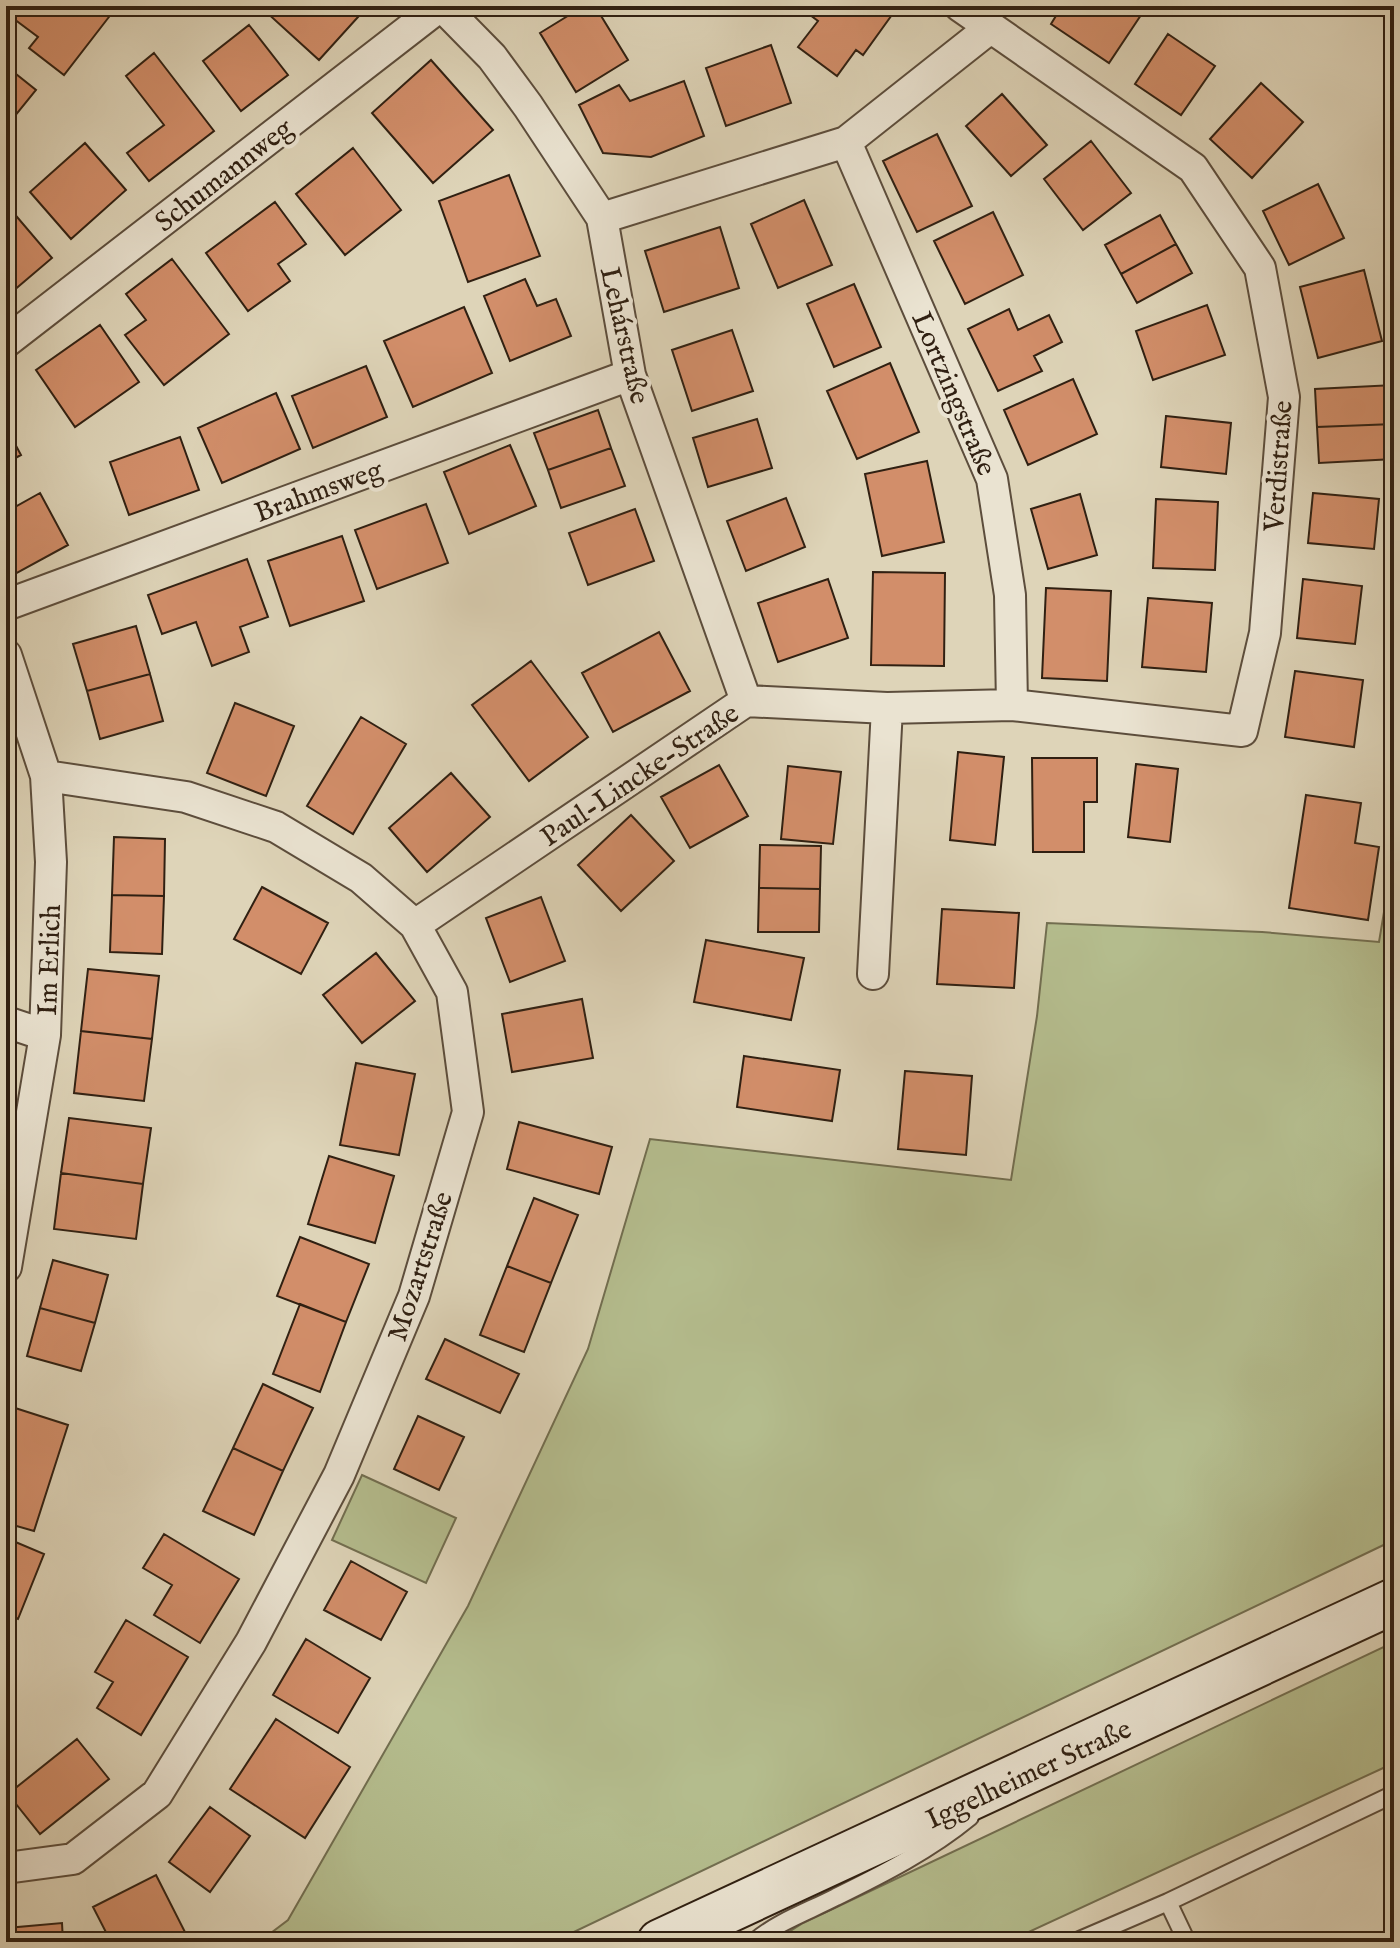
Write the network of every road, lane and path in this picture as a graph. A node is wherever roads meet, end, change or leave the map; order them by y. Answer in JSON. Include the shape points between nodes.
{"nodes":[{"id":1,"x":441,"y":6,"type":"edge"},
{"id":2,"x":960,"y":6,"type":"edge"},
{"id":3,"x":990,"y":28,"type":"junction"},
{"id":4,"x":846,"y":142,"type":"junction"},
{"id":5,"x":602,"y":218,"type":"junction"},
{"id":6,"x":6,"y":342,"type":"edge"},
{"id":7,"x":630,"y":375,"type":"junction"},
{"id":8,"x":6,"y":605,"type":"edge"},
{"id":9,"x":6,"y":655,"type":"edge"},
{"id":10,"x":746,"y":701,"type":"junction"},
{"id":11,"x":1012,"y":705,"type":"junction"},
{"id":12,"x":887,"y":708,"type":"junction"},
{"id":13,"x":1242,"y":731,"type":"joint"},
{"id":14,"x":46,"y":776,"type":"junction"},
{"id":15,"x":415,"y":925,"type":"junction"},
{"id":16,"x":873,"y":974,"type":"dead end"},
{"id":17,"x":6,"y":1022,"type":"edge"},
{"id":18,"x":45,"y":1035,"type":"junction"},
{"id":19,"x":6,"y":1267,"type":"edge"},
{"id":20,"x":1394,"y":1601,"type":"edge"},
{"id":21,"x":1017,"y":1778,"type":"junction"},
{"id":22,"x":1394,"y":1794,"type":"edge"},
{"id":23,"x":6,"y":1868,"type":"edge"},
{"id":24,"x":1168,"y":1902,"type":"junction"},
{"id":25,"x":660,"y":1942,"type":"edge"},
{"id":26,"x":754,"y":1942,"type":"edge"},
{"id":27,"x":1075,"y":1942,"type":"edge"},
{"id":28,"x":1187,"y":1942,"type":"edge"}],
"edges":[{"from":1,"to":5,"type":"street","name":"Lehárstraße","via":[[492,57]]},
{"from":1,"to":6,"type":"street","name":"Schumannweg"},
{"from":2,"to":3,"type":"street","name":"Verdistraße"},
{"from":3,"to":4,"type":"street"},
{"from":3,"to":13,"type":"street","name":"Verdistraße","via":[[1193,168],[1260,268],[1284,397],[1265,633]]},
{"from":4,"to":5,"type":"street"},
{"from":4,"to":11,"type":"street","name":"Lortzingstraße","via":[[992,479],[1010,595]]},
{"from":5,"to":7,"type":"street","name":"Lehárstraße"},
{"from":7,"to":8,"type":"street","name":"Brahmsweg"},
{"from":7,"to":10,"type":"street","name":"Lehárstraße"},
{"from":9,"to":14,"type":"street","name":"Im Erlich"},
{"from":10,"to":12,"type":"street","name":"Paul-Lincke-Straße"},
{"from":10,"to":15,"type":"street","name":"Paul-Lincke-Straße"},
{"from":11,"to":12,"type":"street","name":"Paul-Lincke-Straße"},
{"from":11,"to":13,"type":"street","name":"Paul-Lincke-Straße"},
{"from":12,"to":16,"type":"street"},
{"from":14,"to":15,"type":"street","name":"Mozartstraße","via":[[186,797],[276,827],[361,878]]},
{"from":14,"to":18,"type":"street","name":"Im Erlich","via":[[51,862]]},
{"from":15,"to":23,"type":"street","name":"Mozartstraße","via":[[452,992],[468,1112],[414,1296],[339,1475],[251,1642],[157,1794],[73,1859]]},
{"from":17,"to":18,"type":"street"},
{"from":18,"to":19,"type":"street","name":"Im Erlich"},
{"from":20,"to":21,"type":"main road","name":"Iggelheimer Straße"},
{"from":21,"to":25,"type":"main road","name":"Iggelheimer Straße"},
{"from":21,"to":26,"type":"lane","via":[[942,1840]]},
{"from":22,"to":24,"type":"lane"},
{"from":24,"to":27,"type":"lane"},
{"from":24,"to":28,"type":"lane"}]}
